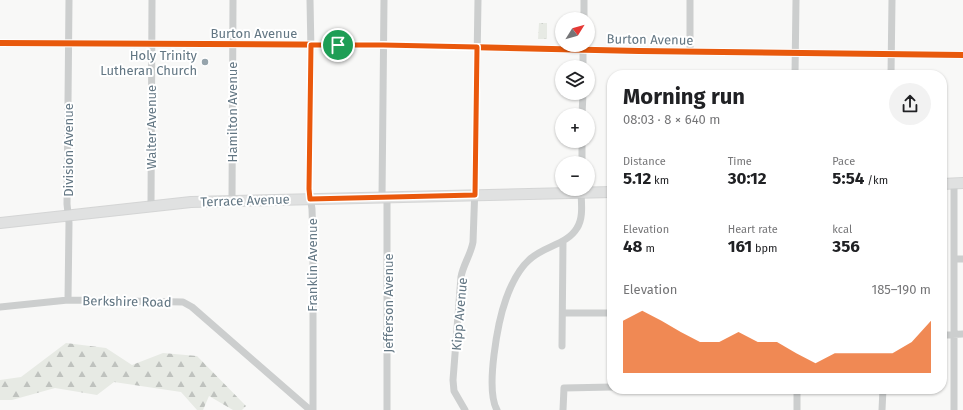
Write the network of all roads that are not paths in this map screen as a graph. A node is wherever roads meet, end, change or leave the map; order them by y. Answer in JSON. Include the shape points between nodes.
{"nodes":[{"id":1,"x":69,"y":0,"type":"edge"},
{"id":2,"x":152,"y":0,"type":"edge"},
{"id":3,"x":233,"y":0,"type":"edge"},
{"id":4,"x":310,"y":0,"type":"edge"},
{"id":5,"x":384,"y":0,"type":"edge"},
{"id":6,"x":478,"y":0,"type":"edge"},
{"id":7,"x":584,"y":0,"type":"edge"},
{"id":8,"x":690,"y":0,"type":"edge"},
{"id":9,"x":796,"y":0,"type":"edge"},
{"id":10,"x":892,"y":0,"type":"edge"},
{"id":11,"x":584,"y":12,"type":"edge"},
{"id":12,"x":0,"y":43,"type":"edge"},
{"id":13,"x":68,"y":43,"type":"junction"},
{"id":14,"x":152,"y":43,"type":"junction"},
{"id":15,"x":232,"y":44,"type":"junction"},
{"id":16,"x":311,"y":45,"type":"junction"},
{"id":17,"x":383,"y":45,"type":"junction"},
{"id":18,"x":595,"y":47,"type":"edge"},
{"id":19,"x":555,"y":48,"type":"edge"},
{"id":20,"x":690,"y":51,"type":"junction"},
{"id":21,"x":477,"y":52,"type":"junction"},
{"id":22,"x":796,"y":52,"type":"junction"},
{"id":23,"x":892,"y":54,"type":"junction"},
{"id":24,"x":963,"y":55,"type":"edge"},
{"id":25,"x":795,"y":70,"type":"edge"},
{"id":26,"x":892,"y":70,"type":"edge"},
{"id":27,"x":958,"y":183,"type":"edge"},
{"id":28,"x":947,"y":184,"type":"edge"},
{"id":29,"x":595,"y":191,"type":"edge"},
{"id":30,"x":555,"y":192,"type":"edge"},
{"id":31,"x":607,"y":192,"type":"edge"},
{"id":32,"x":475,"y":195,"type":"junction"},
{"id":33,"x":581,"y":196,"type":"edge"},
{"id":34,"x":385,"y":197,"type":"junction"},
{"id":35,"x":310,"y":199,"type":"junction"},
{"id":36,"x":232,"y":200,"type":"junction"},
{"id":37,"x":151,"y":206,"type":"junction"},
{"id":38,"x":68,"y":216,"type":"junction"},
{"id":39,"x":0,"y":223,"type":"edge"},
{"id":40,"x":563,"y":240,"type":"junction"},
{"id":41,"x":954,"y":259,"type":"junction"},
{"id":42,"x":963,"y":259,"type":"edge"},
{"id":43,"x":68,"y":300,"type":"junction"},
{"id":44,"x":0,"y":307,"type":"edge"},
{"id":45,"x":563,"y":313,"type":"junction"},
{"id":46,"x":607,"y":313,"type":"edge"},
{"id":47,"x":954,"y":334,"type":"junction"},
{"id":48,"x":963,"y":334,"type":"edge"},
{"id":49,"x":947,"y":335,"type":"edge"},
{"id":50,"x":562,"y":346,"type":"dead end"},
{"id":51,"x":607,"y":388,"type":"edge"},
{"id":52,"x":797,"y":394,"type":"edge"},
{"id":53,"x":882,"y":394,"type":"edge"},
{"id":54,"x":954,"y":401,"type":"junction"},
{"id":55,"x":963,"y":401,"type":"edge"},
{"id":56,"x":311,"y":410,"type":"edge"},
{"id":57,"x":387,"y":410,"type":"edge"},
{"id":58,"x":465,"y":410,"type":"edge"},
{"id":59,"x":497,"y":410,"type":"edge"},
{"id":60,"x":563,"y":410,"type":"edge"},
{"id":61,"x":797,"y":410,"type":"edge"},
{"id":62,"x":882,"y":410,"type":"edge"},
{"id":63,"x":954,"y":410,"type":"edge"}],
"edges":[{"from":1,"to":13,"type":"street","name":"Division Avenue"},
{"from":2,"to":14,"type":"street","name":"Walter Avenue"},
{"from":3,"to":15,"type":"street","name":"Hamilton Avenue"},
{"from":4,"to":16,"type":"street","name":"Franklin Avenue"},
{"from":5,"to":17,"type":"street","name":"Jefferson Avenue"},
{"from":6,"to":21,"type":"street","name":"Kipp Avenue"},
{"from":7,"to":11,"type":"street"},
{"from":8,"to":20,"type":"street"},
{"from":9,"to":22,"type":"street"},
{"from":10,"to":23,"type":"street"},
{"from":12,"to":13,"type":"street","name":"Burton Avenue"},
{"from":13,"to":14,"type":"street","name":"Burton Avenue"},
{"from":13,"to":38,"type":"street","name":"Division Avenue"},
{"from":14,"to":15,"type":"street","name":"Burton Avenue"},
{"from":14,"to":37,"type":"street","name":"Walter Avenue"},
{"from":15,"to":16,"type":"street","name":"Burton Avenue"},
{"from":15,"to":36,"type":"street","name":"Hamilton Avenue"},
{"from":16,"to":17,"type":"street","name":"Burton Avenue"},
{"from":16,"to":35,"type":"street","name":"Franklin Avenue"},
{"from":17,"to":21,"type":"street","name":"Burton Avenue"},
{"from":17,"to":34,"type":"street","name":"Jefferson Avenue"},
{"from":18,"to":20,"type":"street","name":"Burton Avenue"},
{"from":19,"to":21,"type":"street","name":"Burton Avenue"},
{"from":20,"to":22,"type":"street","name":"Burton Avenue"},
{"from":21,"to":32,"type":"street","name":"Kipp Avenue"},
{"from":22,"to":23,"type":"street","name":"Burton Avenue"},
{"from":22,"to":25,"type":"street"},
{"from":23,"to":24,"type":"street","name":"Burton Avenue"},
{"from":23,"to":26,"type":"street"},
{"from":27,"to":28,"type":"main road"},
{"from":27,"to":41,"type":"street"},
{"from":29,"to":31,"type":"main road","name":"Terrace Avenue"},
{"from":30,"to":32,"type":"main road","name":"Terrace Avenue"},
{"from":32,"to":34,"type":"main road","name":"Terrace Avenue"},
{"from":32,"to":58,"type":"street","name":"Kipp Avenue","via":[[472,244],[462,277],[453,380],[454,391]]},
{"from":33,"to":40,"type":"street","via":[[580,221],[573,234]]},
{"from":34,"to":35,"type":"main road","name":"Terrace Avenue"},
{"from":34,"to":57,"type":"street","name":"Jefferson Avenue"},
{"from":35,"to":36,"type":"main road","name":"Terrace Avenue"},
{"from":35,"to":56,"type":"street","name":"Franklin Avenue","via":[[313,240]]},
{"from":36,"to":37,"type":"main road","name":"Terrace Avenue"},
{"from":37,"to":38,"type":"main road","name":"Terrace Avenue"},
{"from":38,"to":39,"type":"main road","name":"Terrace Avenue"},
{"from":38,"to":43,"type":"street","name":"Division Avenue"},
{"from":40,"to":45,"type":"street"},
{"from":40,"to":59,"type":"street","via":[[535,255],[526,263],[506,298],[499,324],[492,373],[492,395]]},
{"from":41,"to":42,"type":"street"},
{"from":41,"to":47,"type":"street"},
{"from":43,"to":44,"type":"street","name":"Berkshire Road"},
{"from":43,"to":56,"type":"street","name":"Berkshire Road","via":[[188,303]]},
{"from":45,"to":46,"type":"street"},
{"from":45,"to":50,"type":"street"},
{"from":47,"to":48,"type":"street"},
{"from":47,"to":49,"type":"street"},
{"from":47,"to":54,"type":"street"},
{"from":51,"to":60,"type":"street","via":[[564,388]]},
{"from":52,"to":61,"type":"street"},
{"from":53,"to":62,"type":"street"},
{"from":54,"to":55,"type":"street"},
{"from":54,"to":63,"type":"street"}]}
